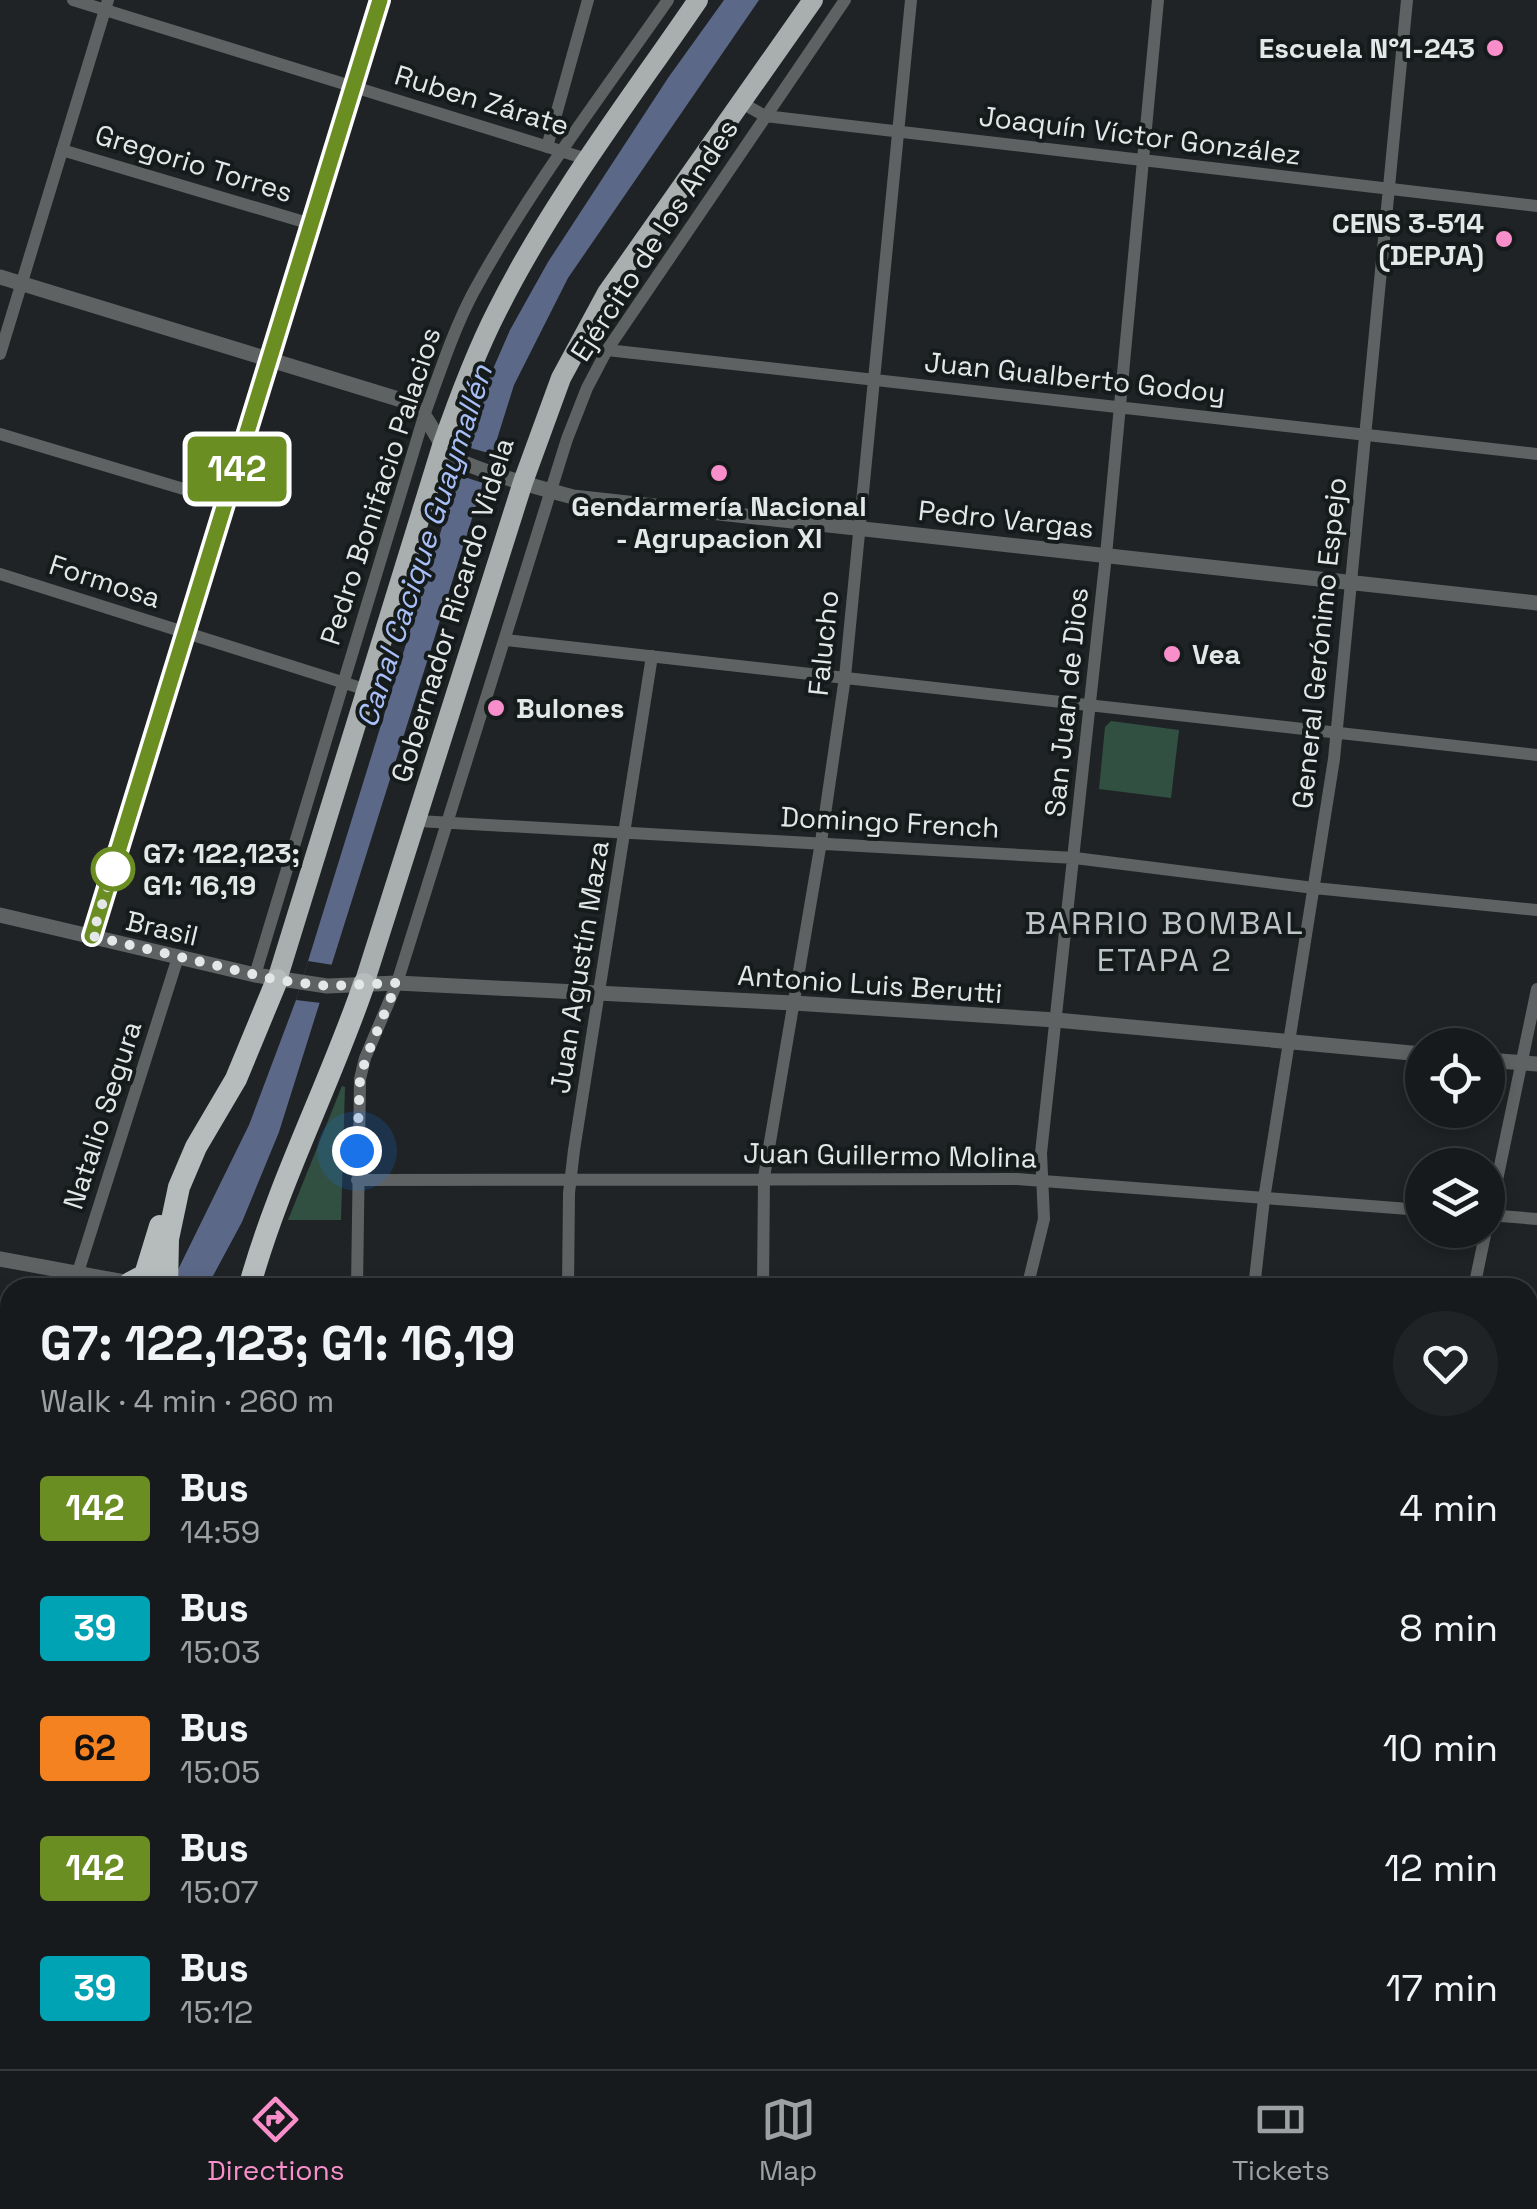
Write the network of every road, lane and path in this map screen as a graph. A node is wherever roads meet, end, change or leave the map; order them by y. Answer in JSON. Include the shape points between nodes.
{"nodes":[{"id":1,"x":74,"y":0,"type":"edge"},
{"id":2,"x":380,"y":0,"type":"edge"},
{"id":3,"x":588,"y":0,"type":"edge"},
{"id":4,"x":668,"y":0,"type":"edge"},
{"id":5,"x":698,"y":0,"type":"edge"},
{"id":6,"x":812,"y":0,"type":"edge"},
{"id":7,"x":844,"y":0,"type":"edge"},
{"id":8,"x":911,"y":0,"type":"edge"},
{"id":9,"x":1158,"y":0,"type":"edge"},
{"id":10,"x":1407,"y":0,"type":"edge"},
{"id":11,"x":107,"y":5,"type":"edge"},
{"id":12,"x":353,"y":86,"type":"junction"},
{"id":13,"x":742,"y":102,"type":"junction"},
{"id":14,"x":766,"y":116,"type":"junction"},
{"id":15,"x":898,"y":132,"type":"junction"},
{"id":16,"x":547,"y":146,"type":"junction"},
{"id":17,"x":62,"y":150,"type":"junction"},
{"id":18,"x":562,"y":151,"type":"junction"},
{"id":19,"x":590,"y":160,"type":"junction"},
{"id":20,"x":1142,"y":160,"type":"junction"},
{"id":21,"x":1390,"y":189,"type":"junction"},
{"id":22,"x":1537,"y":206,"type":"edge"},
{"id":23,"x":311,"y":224,"type":"junction"},
{"id":24,"x":0,"y":277,"type":"edge"},
{"id":25,"x":21,"y":284,"type":"junction"},
{"id":26,"x":607,"y":350,"type":"junction"},
{"id":27,"x":0,"y":354,"type":"edge"},
{"id":28,"x":270,"y":360,"type":"junction"},
{"id":29,"x":874,"y":380,"type":"junction"},
{"id":30,"x":1119,"y":407,"type":"junction"},
{"id":31,"x":425,"y":413,"type":"junction"},
{"id":32,"x":0,"y":434,"type":"edge"},
{"id":33,"x":1368,"y":435,"type":"junction"},
{"id":34,"x":442,"y":446,"type":"junction"},
{"id":35,"x":1537,"y":454,"type":"edge"},
{"id":36,"x":523,"y":482,"type":"junction"},
{"id":37,"x":551,"y":492,"type":"junction"},
{"id":38,"x":227,"y":502,"type":"junction"},
{"id":39,"x":860,"y":528,"type":"junction"},
{"id":40,"x":1106,"y":555,"type":"junction"},
{"id":41,"x":1,"y":578,"type":"edge"},
{"id":42,"x":1352,"y":583,"type":"junction"},
{"id":43,"x":1537,"y":604,"type":"edge"},
{"id":44,"x":187,"y":633,"type":"junction"},
{"id":45,"x":505,"y":640,"type":"junction"},
{"id":46,"x":652,"y":656,"type":"junction"},
{"id":47,"x":845,"y":677,"type":"junction"},
{"id":48,"x":343,"y":683,"type":"junction"},
{"id":49,"x":366,"y":690,"type":"junction"},
{"id":50,"x":1091,"y":704,"type":"junction"},
{"id":51,"x":1337,"y":732,"type":"junction"},
{"id":52,"x":1537,"y":754,"type":"edge"},
{"id":53,"x":418,"y":821,"type":"junction"},
{"id":54,"x":448,"y":822,"type":"junction"},
{"id":55,"x":626,"y":832,"type":"junction"},
{"id":56,"x":821,"y":842,"type":"junction"},
{"id":57,"x":1075,"y":858,"type":"junction"},
{"id":58,"x":1314,"y":888,"type":"junction"},
{"id":59,"x":1537,"y":910,"type":"edge"},
{"id":60,"x":0,"y":916,"type":"edge"},
{"id":61,"x":92,"y":936,"type":"junction"},
{"id":62,"x":178,"y":957,"type":"junction"},
{"id":63,"x":266,"y":977,"type":"junction"},
{"id":64,"x":397,"y":983,"type":"junction"},
{"id":65,"x":314,"y":984,"type":"joint"},
{"id":66,"x":364,"y":984,"type":"junction"},
{"id":67,"x":1537,"y":989,"type":"edge"},
{"id":68,"x":600,"y":993,"type":"junction"},
{"id":69,"x":794,"y":1003,"type":"junction"},
{"id":70,"x":1056,"y":1020,"type":"junction"},
{"id":71,"x":1288,"y":1043,"type":"junction"},
{"id":72,"x":1405,"y":1053,"type":"edge"},
{"id":73,"x":1529,"y":1063,"type":"edge"},
{"id":74,"x":1505,"y":1155,"type":"edge"},
{"id":75,"x":764,"y":1177,"type":"junction"},
{"id":76,"x":357,"y":1180,"type":"junction"},
{"id":77,"x":570,"y":1180,"type":"junction"},
{"id":78,"x":1042,"y":1182,"type":"junction"},
{"id":79,"x":178,"y":1187,"type":"junction"},
{"id":80,"x":1264,"y":1199,"type":"junction"},
{"id":81,"x":1405,"y":1209,"type":"edge"},
{"id":82,"x":1537,"y":1220,"type":"edge"},
{"id":83,"x":1505,"y":1221,"type":"edge"},
{"id":84,"x":1482,"y":1248,"type":"edge"},
{"id":85,"x":0,"y":1259,"type":"edge"},
{"id":86,"x":69,"y":1278,"type":"edge"},
{"id":87,"x":77,"y":1278,"type":"edge"},
{"id":88,"x":139,"y":1278,"type":"edge"},
{"id":89,"x":166,"y":1278,"type":"edge"},
{"id":90,"x":253,"y":1278,"type":"edge"},
{"id":91,"x":357,"y":1278,"type":"edge"},
{"id":92,"x":568,"y":1278,"type":"edge"},
{"id":93,"x":763,"y":1278,"type":"edge"},
{"id":94,"x":1030,"y":1278,"type":"edge"},
{"id":95,"x":1255,"y":1278,"type":"edge"},
{"id":96,"x":1476,"y":1278,"type":"edge"}],
"edges":[{"from":1,"to":11,"type":"street","name":"Ruben Zárate"},
{"from":2,"to":12,"type":"street"},
{"from":3,"to":16,"type":"street"},
{"from":4,"to":18,"type":"street","name":"Pedro Bonifacio Palacios"},
{"from":5,"to":19,"type":"highway","name":"Gobernador Ricardo Videla"},
{"from":6,"to":13,"type":"highway","name":"Gobernador Ricardo Videla"},
{"from":7,"to":14,"type":"street","name":"Ejército de los Andes"},
{"from":8,"to":15,"type":"street","name":"Falucho"},
{"from":9,"to":20,"type":"street","name":"San Juan de Dios"},
{"from":10,"to":21,"type":"street","name":"General Gerónimo Espejo"},
{"from":11,"to":12,"type":"street","name":"Ruben Zárate"},
{"from":11,"to":17,"type":"street"},
{"from":12,"to":16,"type":"street","name":"Ruben Zárate"},
{"from":12,"to":23,"type":"street"},
{"from":13,"to":14,"type":"street","name":"Joaquín Víctor González"},
{"from":13,"to":36,"type":"highway","name":"Gobernador Ricardo Videla","via":[[607,292],[554,395]]},
{"from":14,"to":15,"type":"street","name":"Joaquín Víctor González"},
{"from":14,"to":26,"type":"street","name":"Ejército de los Andes"},
{"from":15,"to":20,"type":"street","name":"Joaquín Víctor González"},
{"from":15,"to":29,"type":"street","name":"Falucho"},
{"from":16,"to":18,"type":"street","name":"Ruben Zárate"},
{"from":17,"to":23,"type":"street","name":"Gregorio Torres"},
{"from":17,"to":25,"type":"street"},
{"from":18,"to":19,"type":"street","name":"Ruben Zárate"},
{"from":18,"to":31,"type":"street","name":"Pedro Bonifacio Palacios","via":[[472,296]]},
{"from":19,"to":34,"type":"highway","name":"Gobernador Ricardo Videla","via":[[498,308]]},
{"from":20,"to":21,"type":"street","name":"Joaquín Víctor González"},
{"from":20,"to":30,"type":"street","name":"San Juan de Dios"},
{"from":21,"to":22,"type":"street","name":"Joaquín Víctor González"},
{"from":21,"to":33,"type":"street","name":"General Gerónimo Espejo"},
{"from":23,"to":28,"type":"street"},
{"from":24,"to":25,"type":"street"},
{"from":25,"to":27,"type":"street"},
{"from":25,"to":28,"type":"street"},
{"from":26,"to":29,"type":"street","name":"Juan Gualberto Godoy"},
{"from":26,"to":37,"type":"street","name":"Ejército de los Andes"},
{"from":28,"to":31,"type":"street"},
{"from":28,"to":38,"type":"street"},
{"from":29,"to":30,"type":"street","name":"Juan Gualberto Godoy"},
{"from":29,"to":39,"type":"street","name":"Falucho"},
{"from":30,"to":33,"type":"street","name":"Juan Gualberto Godoy"},
{"from":30,"to":40,"type":"street","name":"San Juan de Dios"},
{"from":31,"to":34,"type":"street"},
{"from":31,"to":48,"type":"street","name":"Pedro Bonifacio Palacios"},
{"from":32,"to":38,"type":"street"},
{"from":33,"to":35,"type":"street","name":"Juan Gualberto Godoy"},
{"from":33,"to":42,"type":"street","name":"General Gerónimo Espejo"},
{"from":34,"to":36,"type":"street","name":"Pedro Vargas","via":[[474,466]]},
{"from":34,"to":49,"type":"highway","name":"Gobernador Ricardo Videla"},
{"from":36,"to":37,"type":"street","name":"Pedro Vargas"},
{"from":36,"to":53,"type":"highway","name":"Gobernador Ricardo Videla"},
{"from":37,"to":39,"type":"street","name":"Pedro Vargas"},
{"from":37,"to":45,"type":"street","name":"Ejército de los Andes"},
{"from":38,"to":44,"type":"street"},
{"from":39,"to":40,"type":"street","name":"Pedro Vargas"},
{"from":39,"to":47,"type":"street","name":"Falucho"},
{"from":40,"to":42,"type":"street","name":"Pedro Vargas"},
{"from":40,"to":50,"type":"street","name":"San Juan de Dios"},
{"from":41,"to":44,"type":"street","name":"Formosa"},
{"from":42,"to":43,"type":"street","name":"Pedro Vargas"},
{"from":42,"to":51,"type":"street","name":"General Gerónimo Espejo"},
{"from":44,"to":48,"type":"street","name":"Formosa"},
{"from":44,"to":61,"type":"street"},
{"from":45,"to":46,"type":"street"},
{"from":45,"to":54,"type":"street","name":"Ejército de los Andes"},
{"from":46,"to":47,"type":"street"},
{"from":46,"to":55,"type":"street","name":"Juan Agustín Maza"},
{"from":47,"to":50,"type":"street"},
{"from":47,"to":56,"type":"street","name":"Falucho"},
{"from":48,"to":49,"type":"street","name":"Formosa"},
{"from":48,"to":63,"type":"street","name":"Pedro Bonifacio Palacios"},
{"from":49,"to":63,"type":"highway","name":"Gobernador Ricardo Videla"},
{"from":50,"to":51,"type":"street"},
{"from":50,"to":57,"type":"street","name":"San Juan de Dios"},
{"from":51,"to":52,"type":"street"},
{"from":51,"to":58,"type":"street","name":"General Gerónimo Espejo"},
{"from":53,"to":54,"type":"street","name":"Domingo French"},
{"from":53,"to":66,"type":"highway","name":"Gobernador Ricardo Videla"},
{"from":54,"to":55,"type":"street","name":"Domingo French"},
{"from":54,"to":64,"type":"street","name":"Ejército de los Andes"},
{"from":55,"to":56,"type":"street","name":"Domingo French"},
{"from":55,"to":68,"type":"street","name":"Juan Agustín Maza"},
{"from":56,"to":57,"type":"street","name":"Domingo French"},
{"from":56,"to":69,"type":"street","name":"Falucho"},
{"from":57,"to":58,"type":"street","name":"Domingo French"},
{"from":57,"to":70,"type":"street","name":"San Juan de Dios"},
{"from":58,"to":59,"type":"street","name":"Domingo French"},
{"from":58,"to":71,"type":"street","name":"General Gerónimo Espejo"},
{"from":60,"to":61,"type":"street","name":"Brasil"},
{"from":61,"to":62,"type":"street","name":"Brasil"},
{"from":62,"to":63,"type":"street","name":"Brasil"},
{"from":62,"to":87,"type":"street","name":"Natalio Segura"},
{"from":63,"to":65,"type":"street","name":"Brasil"},
{"from":63,"to":79,"type":"highway","name":"Gobernador Ricardo Videla","via":[[236,1079]]},
{"from":64,"to":66,"type":"street","name":"Antonio Luis Berutti"},
{"from":64,"to":68,"type":"street","name":"Antonio Luis Berutti"},
{"from":64,"to":76,"type":"street","name":"Ejército de los Andes","via":[[360,1079]]},
{"from":65,"to":66,"type":"street","name":"Antonio Luis Berutti"},
{"from":66,"to":90,"type":"highway","name":"Gobernador Ricardo Videla"},
{"from":67,"to":73,"type":"street"},
{"from":68,"to":69,"type":"street","name":"Antonio Luis Berutti"},
{"from":68,"to":77,"type":"street","name":"Juan Agustín Maza"},
{"from":69,"to":70,"type":"street","name":"Antonio Luis Berutti"},
{"from":69,"to":75,"type":"street","name":"Falucho"},
{"from":70,"to":71,"type":"street","name":"Antonio Luis Berutti"},
{"from":70,"to":78,"type":"street","name":"San Juan de Dios"},
{"from":71,"to":72,"type":"street","name":"Antonio Luis Berutti"},
{"from":71,"to":80,"type":"street","name":"General Gerónimo Espejo"},
{"from":73,"to":74,"type":"street"},
{"from":75,"to":77,"type":"street","name":"Juan Guillermo Molina"},
{"from":75,"to":78,"type":"street","name":"Juan Guillermo Molina"},
{"from":75,"to":93,"type":"street","name":"Falucho"},
{"from":76,"to":77,"type":"street","name":"Juan Guillermo Molina"},
{"from":76,"to":91,"type":"street","name":"Ejército de los Andes"},
{"from":77,"to":92,"type":"street","name":"Juan Agustín Maza"},
{"from":78,"to":80,"type":"street","name":"Juan Guillermo Molina"},
{"from":78,"to":94,"type":"street","name":"San Juan de Dios","via":[[1044,1220]]},
{"from":79,"to":88,"type":"highway"},
{"from":79,"to":89,"type":"highway","name":"Gobernador Ricardo Videla"},
{"from":80,"to":81,"type":"street","name":"Juan Guillermo Molina"},
{"from":80,"to":95,"type":"street","name":"General Gerónimo Espejo"},
{"from":82,"to":83,"type":"street"},
{"from":84,"to":96,"type":"street"},
{"from":85,"to":86,"type":"street"}]}
